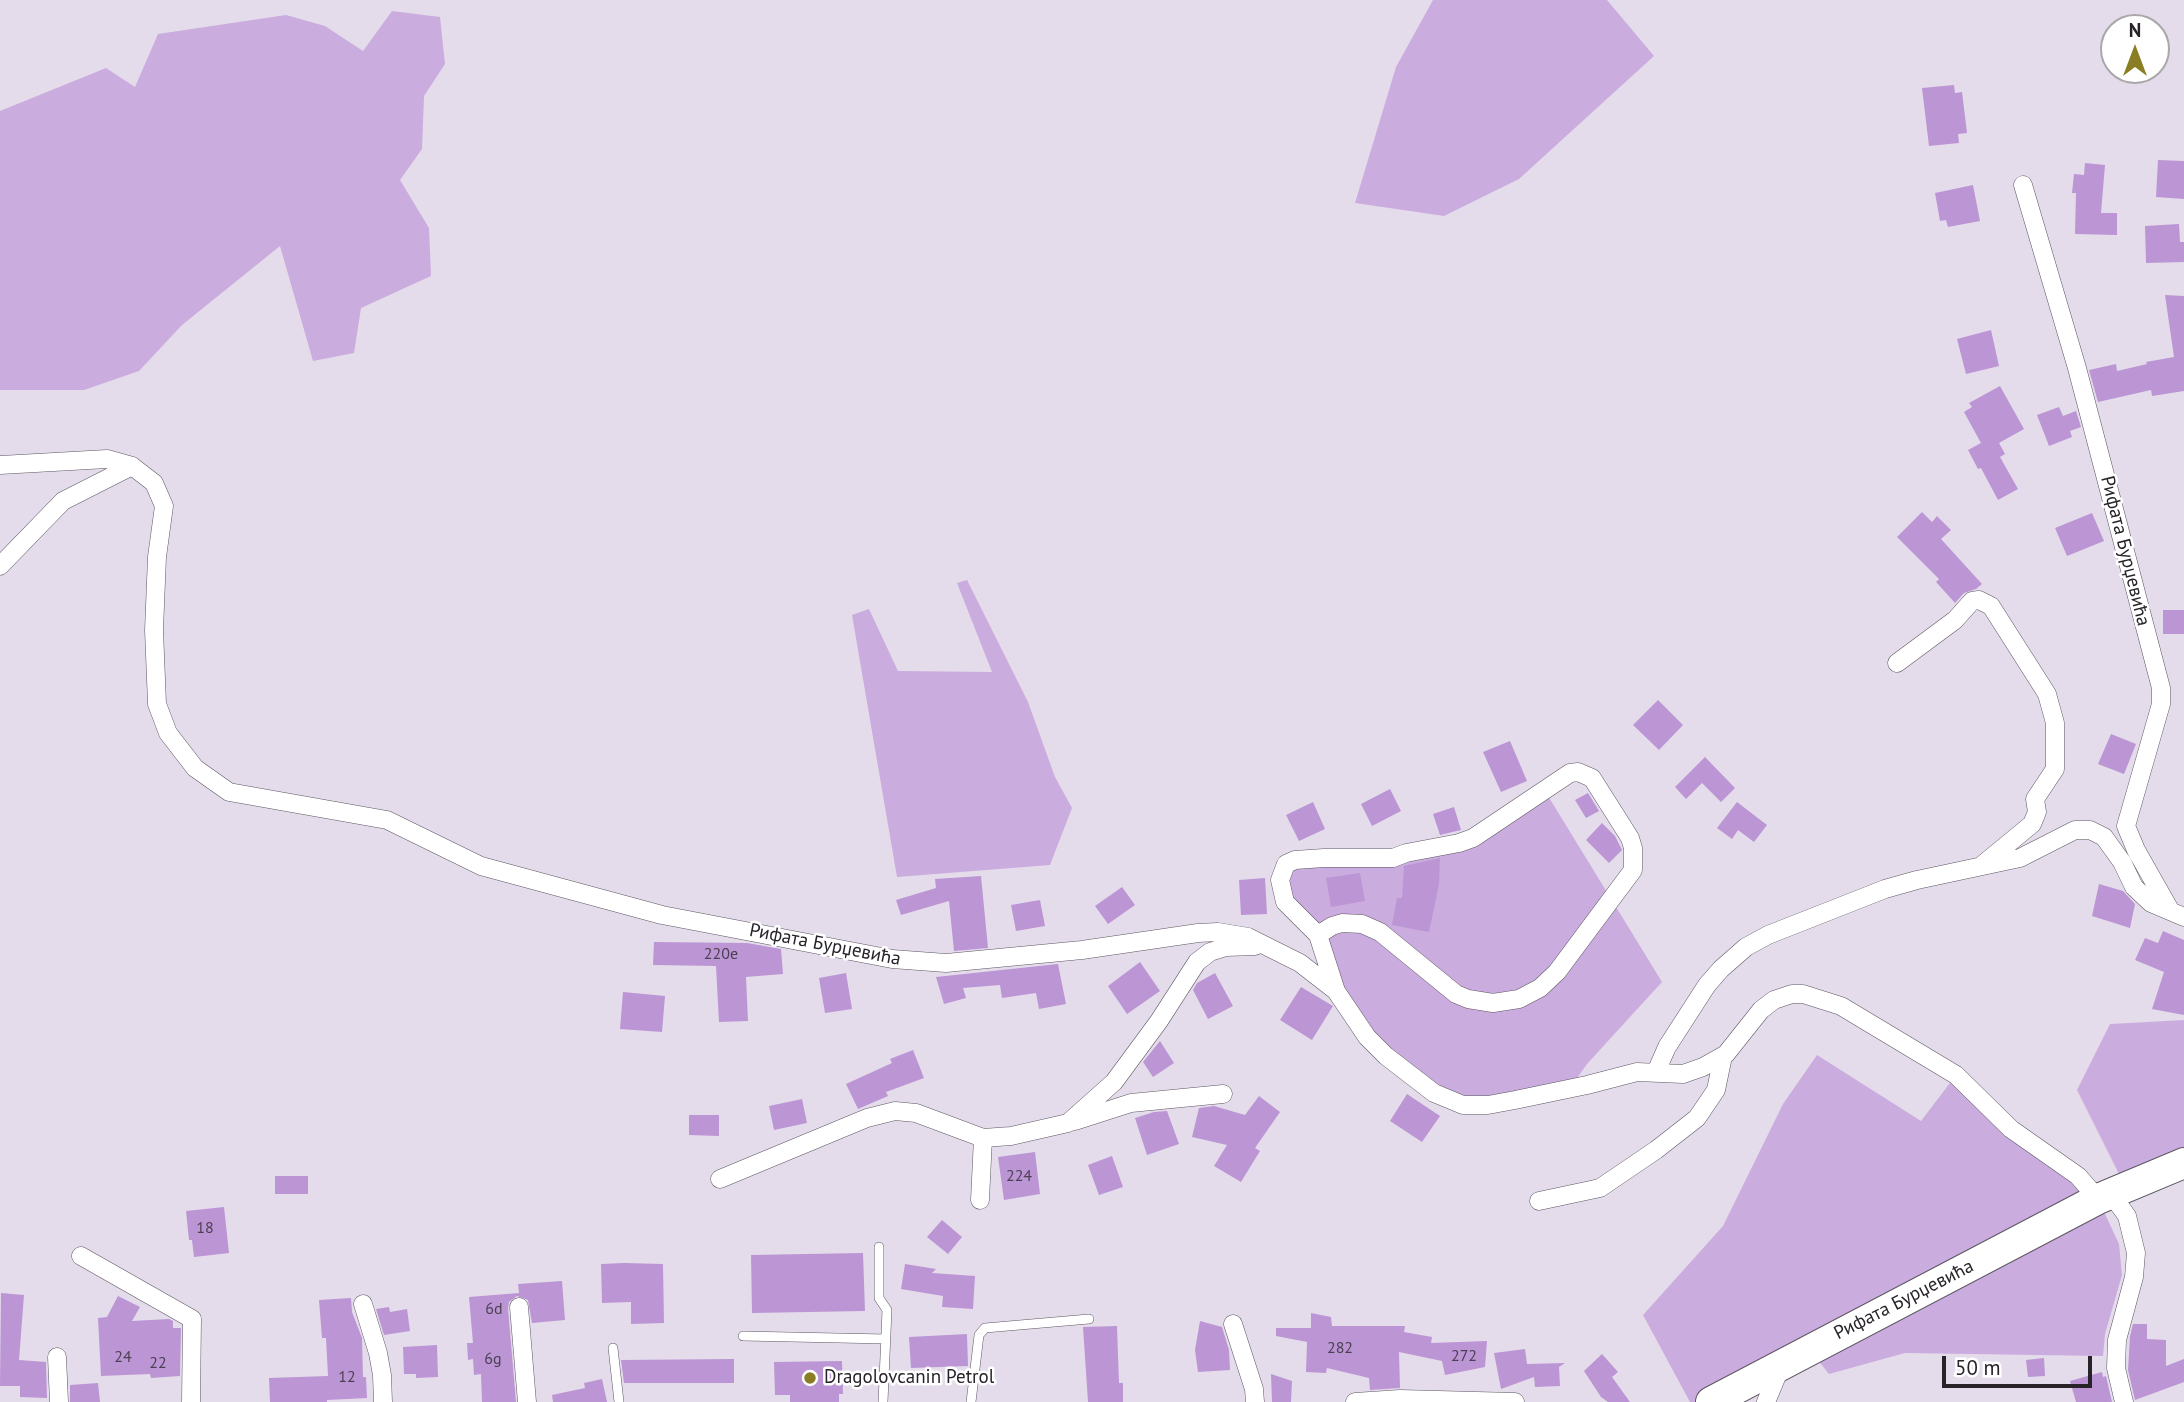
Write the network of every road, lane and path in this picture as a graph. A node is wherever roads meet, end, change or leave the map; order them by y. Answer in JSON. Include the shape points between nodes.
{"nodes":[{"id":1,"x":2023,"y":185,"type":"dead end"},
{"id":2,"x":0,"y":465,"type":"edge"},
{"id":3,"x":132,"y":466,"type":"junction"},
{"id":4,"x":0,"y":566,"type":"edge"},
{"id":5,"x":1897,"y":663,"type":"dead end"},
{"id":6,"x":1978,"y":868,"type":"junction"},
{"id":7,"x":2177,"y":914,"type":"edge"},
{"id":8,"x":1318,"y":935,"type":"junction"},
{"id":9,"x":1276,"y":951,"type":"junction"},
{"id":10,"x":1336,"y":991,"type":"junction"},
{"id":11,"x":1723,"y":1056,"type":"junction"},
{"id":12,"x":1656,"y":1072,"type":"junction"},
{"id":13,"x":1223,"y":1094,"type":"dead end"},
{"id":14,"x":1068,"y":1123,"type":"junction"},
{"id":15,"x":983,"y":1138,"type":"junction"},
{"id":16,"x":2184,"y":1163,"type":"edge"},
{"id":17,"x":720,"y":1179,"type":"dead end"},
{"id":18,"x":2105,"y":1197,"type":"junction"},
{"id":19,"x":980,"y":1200,"type":"dead end"},
{"id":20,"x":1539,"y":1200,"type":"dead end"},
{"id":21,"x":879,"y":1247,"type":"dead end"},
{"id":22,"x":80,"y":1256,"type":"dead end"},
{"id":23,"x":363,"y":1304,"type":"dead end"},
{"id":24,"x":519,"y":1307,"type":"dead end"},
{"id":25,"x":1090,"y":1320,"type":"dead end"},
{"id":26,"x":1233,"y":1324,"type":"dead end"},
{"id":27,"x":743,"y":1336,"type":"dead end"},
{"id":28,"x":886,"y":1339,"type":"junction"},
{"id":29,"x":613,"y":1348,"type":"dead end"},
{"id":30,"x":57,"y":1357,"type":"dead end"},
{"id":31,"x":1783,"y":1363,"type":"junction"},
{"id":32,"x":59,"y":1402,"type":"edge"},
{"id":33,"x":191,"y":1402,"type":"edge"},
{"id":34,"x":383,"y":1402,"type":"edge"},
{"id":35,"x":527,"y":1402,"type":"edge"},
{"id":36,"x":619,"y":1402,"type":"edge"},
{"id":37,"x":883,"y":1402,"type":"edge"},
{"id":38,"x":971,"y":1402,"type":"edge"},
{"id":39,"x":1255,"y":1402,"type":"edge"},
{"id":40,"x":1355,"y":1402,"type":"edge"},
{"id":41,"x":1515,"y":1402,"type":"edge"},
{"id":42,"x":1711,"y":1402,"type":"edge"},
{"id":43,"x":1766,"y":1402,"type":"edge"},
{"id":44,"x":2124,"y":1402,"type":"edge"}],
"edges":[{"from":1,"to":7,"type":"street","name":"Рифата Бурџевића","via":[[2077,368],[2161,688],[2161,704],[2126,826]]},
{"from":2,"to":3,"type":"street","via":[[107,459]]},
{"from":3,"to":4,"type":"street","via":[[63,501]]},
{"from":3,"to":9,"type":"street","name":"Рифата Бурџевића","via":[[154,483],[164,506],[154,630],[157,704],[168,733],[195,768],[229,792],[387,820],[481,866],[662,915],[892,959],[946,963],[1218,932],[1248,937]]},
{"from":5,"to":6,"type":"street","via":[[1979,600],[1991,606],[2047,694],[2054,723],[2055,768],[2035,799],[2035,819]]},
{"from":6,"to":7,"type":"street","name":"Рифата Бурџевића","via":[[2020,858],[2065,834],[2090,830],[2112,847],[2134,887],[2151,903]]},
{"from":6,"to":12,"type":"street","name":"Рифата Бурџевића","via":[[1885,889],[1746,947],[1707,985]]},
{"from":8,"to":8,"type":"street","name":"Рифата Бурџевића","via":[[1285,902],[1280,880],[1286,864],[1324,858],[1393,858],[1459,843],[1474,838],[1570,773],[1591,779],[1633,848],[1633,870],[1557,972],[1519,999],[1493,1003],[1468,999],[1446,988],[1371,927],[1342,923]]},
{"from":8,"to":10,"type":"street","name":"Рифата Бурџевића"},
{"from":9,"to":10,"type":"street","name":"Рифата Бурџевића"},
{"from":9,"to":14,"type":"street","name":"Рифата Бурџевића","via":[[1226,947],[1197,962],[1114,1082]]},
{"from":10,"to":12,"type":"street","name":"Рифата Бурџевића","via":[[1386,1056],[1434,1093],[1464,1105],[1488,1105],[1637,1072]]},
{"from":11,"to":12,"type":"street","name":"Рифата Бурџевића","via":[[1684,1074]]},
{"from":11,"to":18,"type":"street","name":"Рифата Бурџевића","via":[[1774,1000],[1803,994],[1833,1002],[1956,1075],[2011,1129]]},
{"from":11,"to":20,"type":"street","via":[[1716,1090],[1697,1118],[1600,1188]]},
{"from":13,"to":14,"type":"street","via":[[1131,1103]]},
{"from":14,"to":15,"type":"street","name":"Рифата Бурџевића"},
{"from":15,"to":17,"type":"street","name":"Рифата Бурџевића","via":[[916,1113],[895,1111],[867,1118]]},
{"from":15,"to":19,"type":"street"},
{"from":16,"to":18,"type":"main road","name":"Рифата Бурџевића"},
{"from":18,"to":31,"type":"main road","name":"Рифата Бурџевића"},
{"from":18,"to":44,"type":"street","via":[[2127,1216],[2136,1252],[2117,1340],[2116,1368]]},
{"from":21,"to":28,"type":"lane","via":[[879,1297],[887,1310]]},
{"from":22,"to":33,"type":"street","via":[[192,1319]]},
{"from":23,"to":34,"type":"street","via":[[378,1353]]},
{"from":24,"to":35,"type":"street"},
{"from":25,"to":38,"type":"lane","via":[[985,1328],[979,1335]]},
{"from":26,"to":39,"type":"street"},
{"from":27,"to":28,"type":"lane"},
{"from":28,"to":37,"type":"lane"},
{"from":29,"to":36,"type":"lane"},
{"from":30,"to":32,"type":"street"},
{"from":31,"to":42,"type":"main road","name":"Рифата Бурџевића"},
{"from":31,"to":43,"type":"street"},
{"from":40,"to":41,"type":"street"}]}
